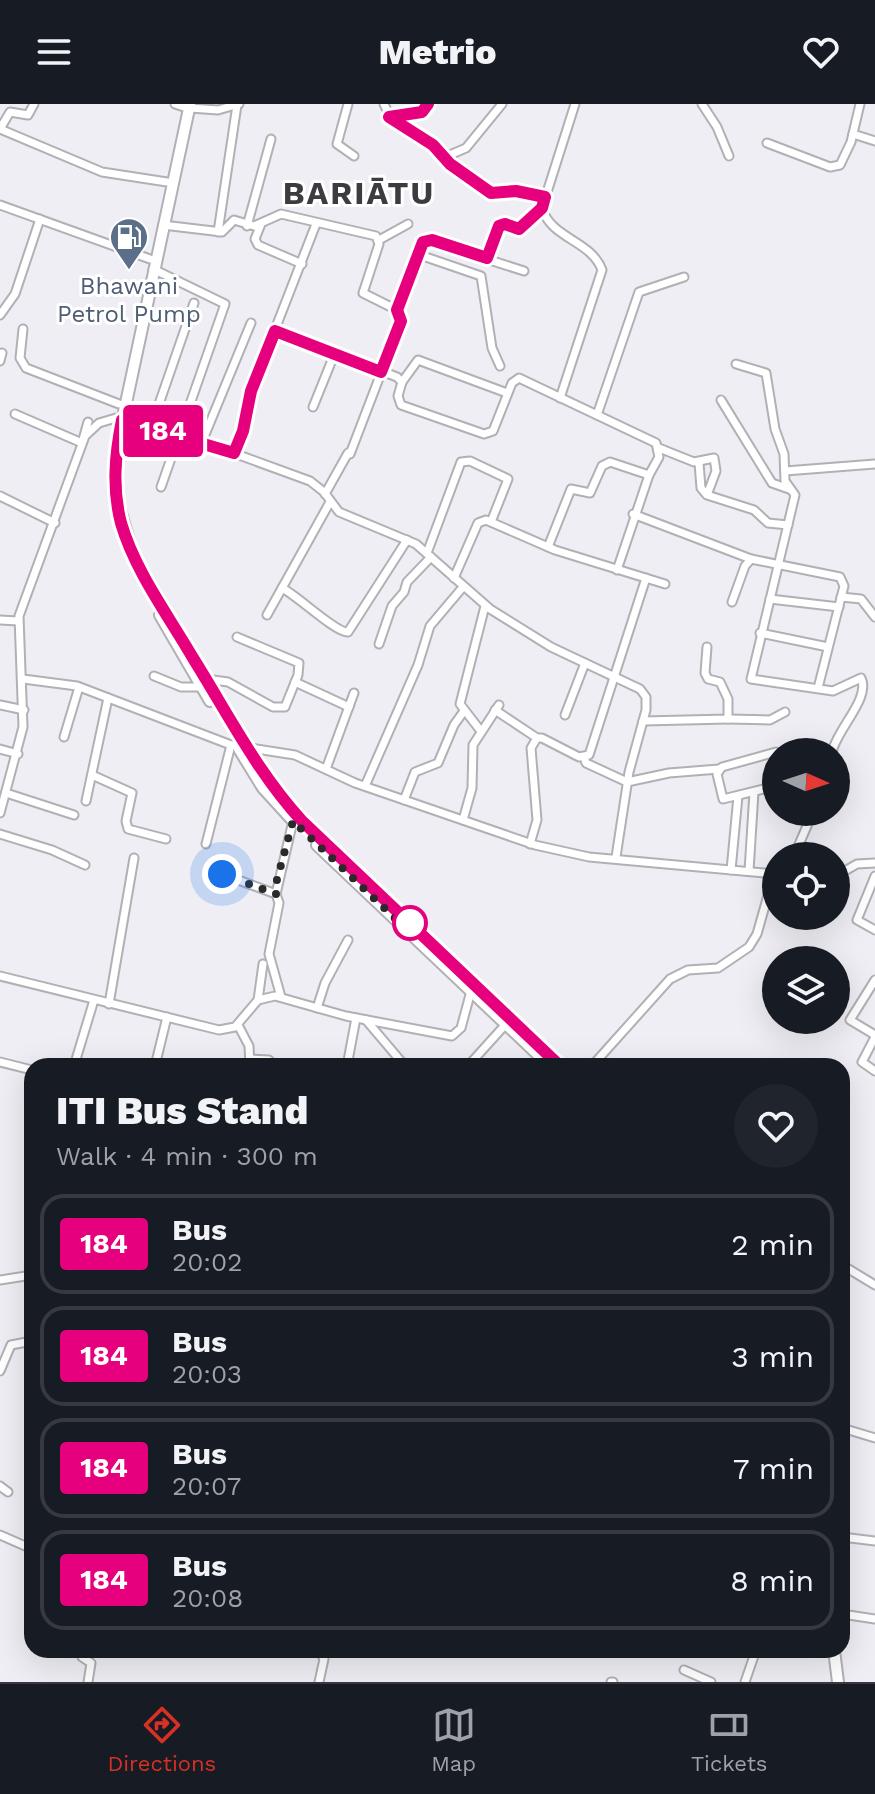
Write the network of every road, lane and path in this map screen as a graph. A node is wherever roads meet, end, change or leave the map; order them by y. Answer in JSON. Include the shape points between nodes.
{"nodes":[{"id":1,"x":34,"y":104,"type":"edge"},
{"id":2,"x":238,"y":104,"type":"edge"},
{"id":3,"x":348,"y":104,"type":"edge"},
{"id":4,"x":384,"y":104,"type":"edge"},
{"id":5,"x":428,"y":104,"type":"edge"},
{"id":6,"x":502,"y":104,"type":"edge"},
{"id":7,"x":575,"y":104,"type":"edge"},
{"id":8,"x":702,"y":104,"type":"edge"},
{"id":9,"x":860,"y":104,"type":"edge"},
{"id":10,"x":184,"y":105,"type":"edge"},
{"id":11,"x":389,"y":117,"type":"junction"},
{"id":12,"x":0,"y":129,"type":"edge"},
{"id":13,"x":853,"y":134,"type":"junction"},
{"id":14,"x":271,"y":139,"type":"dead end"},
{"id":15,"x":875,"y":141,"type":"edge"},
{"id":16,"x":767,"y":143,"type":"dead end"},
{"id":17,"x":354,"y":156,"type":"dead end"},
{"id":18,"x":729,"y":156,"type":"dead end"},
{"id":19,"x":445,"y":157,"type":"junction"},
{"id":20,"x":167,"y":182,"type":"junction"},
{"id":21,"x":545,"y":197,"type":"junction"},
{"id":22,"x":2,"y":206,"type":"edge"},
{"id":23,"x":542,"y":208,"type":"junction"},
{"id":24,"x":0,"y":216,"type":"edge"},
{"id":25,"x":40,"y":219,"type":"junction"},
{"id":26,"x":262,"y":222,"type":"junction"},
{"id":27,"x":316,"y":224,"type":"junction"},
{"id":28,"x":408,"y":224,"type":"dead end"},
{"id":29,"x":163,"y":225,"type":"junction"},
{"id":30,"x":247,"y":226,"type":"junction"},
{"id":31,"x":218,"y":232,"type":"junction"},
{"id":32,"x":379,"y":240,"type":"junction"},
{"id":33,"x":417,"y":254,"type":"junction"},
{"id":34,"x":487,"y":258,"type":"junction"},
{"id":35,"x":152,"y":264,"type":"junction"},
{"id":36,"x":302,"y":264,"type":"junction"},
{"id":37,"x":524,"y":271,"type":"dead end"},
{"id":38,"x":684,"y":277,"type":"dead end"},
{"id":39,"x":194,"y":303,"type":"dead end"},
{"id":40,"x":397,"y":310,"type":"junction"},
{"id":41,"x":0,"y":315,"type":"edge"},
{"id":42,"x":251,"y":323,"type":"dead end"},
{"id":43,"x":23,"y":329,"type":"dead end"},
{"id":44,"x":275,"y":331,"type":"junction"},
{"id":45,"x":334,"y":355,"type":"junction"},
{"id":46,"x":736,"y":364,"type":"dead end"},
{"id":47,"x":500,"y":366,"type":"dead end"},
{"id":48,"x":381,"y":372,"type":"junction"},
{"id":49,"x":402,"y":382,"type":"junction"},
{"id":50,"x":507,"y":393,"type":"junction"},
{"id":51,"x":560,"y":398,"type":"junction"},
{"id":52,"x":721,"y":400,"type":"dead end"},
{"id":53,"x":119,"y":404,"type":"junction"},
{"id":54,"x":313,"y":407,"type":"dead end"},
{"id":55,"x":15,"y":414,"type":"dead end"},
{"id":56,"x":597,"y":415,"type":"junction"},
{"id":57,"x":119,"y":419,"type":"junction"},
{"id":58,"x":88,"y":422,"type":"dead end"},
{"id":59,"x":151,"y":427,"type":"junction"},
{"id":60,"x":179,"y":436,"type":"junction"},
{"id":61,"x":202,"y":442,"type":"junction"},
{"id":62,"x":82,"y":443,"type":"junction"},
{"id":63,"x":659,"y":448,"type":"junction"},
{"id":64,"x":234,"y":453,"type":"junction"},
{"id":65,"x":699,"y":463,"type":"junction"},
{"id":66,"x":875,"y":464,"type":"edge"},
{"id":67,"x":785,"y":471,"type":"junction"},
{"id":68,"x":649,"y":475,"type":"junction"},
{"id":69,"x":161,"y":487,"type":"dead end"},
{"id":70,"x":789,"y":489,"type":"junction"},
{"id":71,"x":325,"y":494,"type":"junction"},
{"id":72,"x":707,"y":495,"type":"junction"},
{"id":73,"x":0,"y":496,"type":"edge"},
{"id":74,"x":330,"y":502,"type":"junction"},
{"id":75,"x":633,"y":514,"type":"junction"},
{"id":76,"x":491,"y":522,"type":"junction"},
{"id":77,"x":55,"y":523,"type":"junction"},
{"id":78,"x":788,"y":525,"type":"junction"},
{"id":79,"x":407,"y":540,"type":"junction"},
{"id":80,"x":548,"y":547,"type":"junction"},
{"id":81,"x":429,"y":555,"type":"junction"},
{"id":82,"x":751,"y":559,"type":"junction"},
{"id":83,"x":779,"y":566,"type":"junction"},
{"id":84,"x":617,"y":570,"type":"junction"},
{"id":85,"x":454,"y":578,"type":"junction"},
{"id":86,"x":646,"y":578,"type":"junction"},
{"id":87,"x":665,"y":584,"type":"dead end"},
{"id":88,"x":463,"y":587,"type":"junction"},
{"id":89,"x":282,"y":588,"type":"junction"},
{"id":90,"x":841,"y":597,"type":"junction"},
{"id":91,"x":770,"y":599,"type":"junction"},
{"id":92,"x":732,"y":602,"type":"dead end"},
{"id":93,"x":485,"y":606,"type":"junction"},
{"id":94,"x":839,"y":607,"type":"junction"},
{"id":95,"x":267,"y":615,"type":"dead end"},
{"id":96,"x":875,"y":617,"type":"edge"},
{"id":97,"x":0,"y":620,"type":"edge"},
{"id":98,"x":18,"y":621,"type":"junction"},
{"id":99,"x":760,"y":633,"type":"junction"},
{"id":100,"x":237,"y":637,"type":"dead end"},
{"id":101,"x":379,"y":644,"type":"dead end"},
{"id":102,"x":707,"y":647,"type":"dead end"},
{"id":103,"x":828,"y":647,"type":"junction"},
{"id":104,"x":585,"y":663,"type":"junction"},
{"id":105,"x":154,"y":676,"type":"dead end"},
{"id":106,"x":614,"y":677,"type":"junction"},
{"id":107,"x":875,"y":677,"type":"edge"},
{"id":108,"x":23,"y":679,"type":"junction"},
{"id":109,"x":864,"y":681,"type":"junction"},
{"id":110,"x":295,"y":682,"type":"junction"},
{"id":111,"x":204,"y":683,"type":"junction"},
{"id":112,"x":79,"y":687,"type":"junction"},
{"id":113,"x":818,"y":688,"type":"junction"},
{"id":114,"x":354,"y":693,"type":"dead end"},
{"id":115,"x":108,"y":698,"type":"junction"},
{"id":116,"x":0,"y":705,"type":"edge"},
{"id":117,"x":349,"y":707,"type":"junction"},
{"id":118,"x":24,"y":710,"type":"junction"},
{"id":119,"x":464,"y":711,"type":"junction"},
{"id":120,"x":785,"y":712,"type":"dead end"},
{"id":121,"x":565,"y":715,"type":"dead end"},
{"id":122,"x":728,"y":719,"type":"junction"},
{"id":123,"x":643,"y":721,"type":"junction"},
{"id":124,"x":480,"y":730,"type":"junction"},
{"id":125,"x":64,"y":737,"type":"dead end"},
{"id":126,"x":537,"y":738,"type":"junction"},
{"id":127,"x":837,"y":738,"type":"edge"},
{"id":128,"x":238,"y":746,"type":"junction"},
{"id":129,"x":0,"y":749,"type":"edge"},
{"id":130,"x":18,"y":754,"type":"junction"},
{"id":131,"x":762,"y":756,"type":"edge"},
{"id":132,"x":584,"y":757,"type":"junction"},
{"id":133,"x":326,"y":769,"type":"junction"},
{"id":134,"x":719,"y":769,"type":"junction"},
{"id":135,"x":92,"y":775,"type":"junction"},
{"id":136,"x":627,"y":782,"type":"junction"},
{"id":137,"x":365,"y":786,"type":"junction"},
{"id":138,"x":762,"y":790,"type":"edge"},
{"id":139,"x":754,"y":792,"type":"junction"},
{"id":140,"x":6,"y":793,"type":"junction"},
{"id":141,"x":738,"y":796,"type":"junction"},
{"id":142,"x":404,"y":800,"type":"junction"},
{"id":143,"x":86,"y":801,"type":"dead end"},
{"id":144,"x":0,"y":810,"type":"edge"},
{"id":145,"x":74,"y":815,"type":"dead end"},
{"id":146,"x":463,"y":820,"type":"junction"},
{"id":147,"x":293,"y":821,"type":"junction"},
{"id":148,"x":0,"y":834,"type":"edge"},
{"id":149,"x":166,"y":839,"type":"dead end"},
{"id":150,"x":206,"y":844,"type":"dead end"},
{"id":151,"x":530,"y":844,"type":"junction"},
{"id":152,"x":616,"y":857,"type":"junction"},
{"id":153,"x":134,"y":858,"type":"dead end"},
{"id":154,"x":875,"y":863,"type":"edge"},
{"id":155,"x":85,"y":865,"type":"dead end"},
{"id":156,"x":850,"y":868,"type":"edge"},
{"id":157,"x":731,"y":870,"type":"junction"},
{"id":158,"x":749,"y":871,"type":"junction"},
{"id":159,"x":762,"y":872,"type":"edge"},
{"id":160,"x":222,"y":874,"type":"dead end"},
{"id":161,"x":875,"y":876,"type":"edge"},
{"id":162,"x":366,"y":886,"type":"junction"},
{"id":163,"x":872,"y":892,"type":"edge"},
{"id":164,"x":276,"y":894,"type":"junction"},
{"id":165,"x":381,"y":900,"type":"junction"},
{"id":166,"x":762,"y":917,"type":"edge"},
{"id":167,"x":875,"y":930,"type":"edge"},
{"id":168,"x":348,"y":940,"type":"dead end"},
{"id":169,"x":263,"y":964,"type":"dead end"},
{"id":170,"x":0,"y":976,"type":"edge"},
{"id":171,"x":875,"y":980,"type":"edge"},
{"id":172,"x":471,"y":991,"type":"junction"},
{"id":173,"x":281,"y":997,"type":"junction"},
{"id":174,"x":94,"y":1000,"type":"junction"},
{"id":175,"x":258,"y":1000,"type":"junction"},
{"id":176,"x":109,"y":1004,"type":"junction"},
{"id":177,"x":317,"y":1008,"type":"junction"},
{"id":178,"x":167,"y":1017,"type":"junction"},
{"id":179,"x":356,"y":1018,"type":"junction"},
{"id":180,"x":366,"y":1020,"type":"junction"},
{"id":181,"x":506,"y":1024,"type":"junction"},
{"id":182,"x":238,"y":1025,"type":"junction"},
{"id":183,"x":875,"y":1036,"type":"edge"},
{"id":184,"x":76,"y":1058,"type":"edge"},
{"id":185,"x":157,"y":1058,"type":"edge"},
{"id":186,"x":250,"y":1058,"type":"edge"},
{"id":187,"x":348,"y":1058,"type":"edge"},
{"id":188,"x":398,"y":1058,"type":"edge"},
{"id":189,"x":475,"y":1058,"type":"edge"},
{"id":190,"x":542,"y":1058,"type":"edge"},
{"id":191,"x":551,"y":1058,"type":"edge"},
{"id":192,"x":599,"y":1058,"type":"edge"},
{"id":193,"x":0,"y":1062,"type":"edge"},
{"id":194,"x":24,"y":1068,"type":"edge"},
{"id":195,"x":875,"y":1071,"type":"edge"},
{"id":196,"x":850,"y":1270,"type":"edge"},
{"id":197,"x":24,"y":1276,"type":"edge"},
{"id":198,"x":0,"y":1280,"type":"edge"},
{"id":199,"x":875,"y":1285,"type":"edge"},
{"id":200,"x":24,"y":1343,"type":"edge"},
{"id":201,"x":0,"y":1371,"type":"edge"},
{"id":202,"x":850,"y":1430,"type":"edge"},
{"id":203,"x":875,"y":1438,"type":"edge"},
{"id":204,"x":0,"y":1486,"type":"edge"},
{"id":205,"x":8,"y":1492,"type":"dead end"},
{"id":206,"x":0,"y":1535,"type":"edge"},
{"id":207,"x":850,"y":1538,"type":"edge"},
{"id":208,"x":875,"y":1541,"type":"edge"},
{"id":209,"x":24,"y":1546,"type":"edge"},
{"id":210,"x":850,"y":1615,"type":"edge"},
{"id":211,"x":875,"y":1619,"type":"edge"},
{"id":212,"x":84,"y":1658,"type":"edge"},
{"id":213,"x":323,"y":1658,"type":"edge"},
{"id":214,"x":753,"y":1658,"type":"edge"},
{"id":215,"x":838,"y":1658,"type":"edge"},
{"id":216,"x":684,"y":1670,"type":"dead end"},
{"id":217,"x":88,"y":1682,"type":"edge"},
{"id":218,"x":319,"y":1682,"type":"edge"},
{"id":219,"x":711,"y":1682,"type":"edge"},
{"id":220,"x":745,"y":1682,"type":"edge"},
{"id":221,"x":841,"y":1682,"type":"edge"}],
"edges":[{"from":1,"to":12,"type":"street","via":[[28,115],[10,112]]},
{"from":2,"to":10,"type":"street","via":[[218,110]]},
{"from":2,"to":31,"type":"street"},
{"from":3,"to":17,"type":"street","via":[[337,144]]},
{"from":4,"to":11,"type":"street"},
{"from":5,"to":11,"type":"street","via":[[422,112]]},
{"from":6,"to":19,"type":"street","via":[[466,148]]},
{"from":7,"to":21,"type":"street"},
{"from":8,"to":18,"type":"street"},
{"from":9,"to":13,"type":"street"},
{"from":10,"to":20,"type":"street"},
{"from":10,"to":29,"type":"street"},
{"from":11,"to":19,"type":"street"},
{"from":12,"to":20,"type":"street","via":[[102,172]]},
{"from":13,"to":15,"type":"street"},
{"from":13,"to":16,"type":"street","via":[[844,159],[835,167]]},
{"from":14,"to":30,"type":"street"},
{"from":19,"to":21,"type":"street","via":[[491,193]]},
{"from":20,"to":35,"type":"street"},
{"from":21,"to":23,"type":"street"},
{"from":22,"to":24,"type":"street"},
{"from":22,"to":25,"type":"street"},
{"from":23,"to":34,"type":"street","via":[[519,229],[499,226]]},
{"from":23,"to":51,"type":"street","via":[[547,221],[584,247],[602,270]]},
{"from":25,"to":35,"type":"street"},
{"from":25,"to":41,"type":"street","via":[[18,288]]},
{"from":26,"to":27,"type":"street","via":[[281,214]]},
{"from":26,"to":30,"type":"street"},
{"from":26,"to":36,"type":"street","via":[[258,245]]},
{"from":27,"to":32,"type":"street"},
{"from":27,"to":36,"type":"street"},
{"from":28,"to":32,"type":"street"},
{"from":29,"to":31,"type":"street"},
{"from":29,"to":35,"type":"street"},
{"from":30,"to":31,"type":"street","via":[[234,220]]},
{"from":32,"to":40,"type":"street","via":[[363,293]]},
{"from":33,"to":34,"type":"street","via":[[423,242],[432,240]]},
{"from":33,"to":40,"type":"street"},
{"from":33,"to":47,"type":"street","via":[[481,276],[492,348]]},
{"from":34,"to":37,"type":"street"},
{"from":35,"to":53,"type":"street"},
{"from":35,"to":57,"type":"street"},
{"from":35,"to":60,"type":"street","via":[[225,304]]},
{"from":36,"to":44,"type":"street"},
{"from":38,"to":56,"type":"street","via":[[639,292]]},
{"from":39,"to":59,"type":"street"},
{"from":40,"to":48,"type":"street","via":[[401,321]]},
{"from":42,"to":61,"type":"street"},
{"from":43,"to":53,"type":"street","via":[[20,358],[26,368]]},
{"from":44,"to":45,"type":"street"},
{"from":44,"to":64,"type":"street"},
{"from":45,"to":48,"type":"street"},
{"from":45,"to":54,"type":"street"},
{"from":46,"to":67,"type":"street","via":[[766,373]]},
{"from":48,"to":49,"type":"street"},
{"from":48,"to":71,"type":"street","via":[[349,453]]},
{"from":49,"to":50,"type":"street","via":[[418,360]]},
{"from":49,"to":50,"type":"street","via":[[401,405],[488,435]]},
{"from":50,"to":51,"type":"street","via":[[519,378]]},
{"from":51,"to":56,"type":"street"},
{"from":52,"to":70,"type":"street","via":[[772,483]]},
{"from":53,"to":57,"type":"street"},
{"from":55,"to":62,"type":"street"},
{"from":56,"to":63,"type":"street"},
{"from":57,"to":59,"type":"street"},
{"from":57,"to":62,"type":"street","via":[[92,427]]},
{"from":57,"to":111,"type":"street","via":[[108,480],[120,540]]},
{"from":58,"to":62,"type":"street"},
{"from":59,"to":60,"type":"street"},
{"from":60,"to":61,"type":"street"},
{"from":60,"to":69,"type":"street"},
{"from":61,"to":64,"type":"street"},
{"from":62,"to":77,"type":"street"},
{"from":63,"to":65,"type":"street"},
{"from":63,"to":68,"type":"street"},
{"from":64,"to":71,"type":"street","via":[[310,481]]},
{"from":65,"to":72,"type":"street","via":[[701,488]]},
{"from":65,"to":72,"type":"street","via":[[710,457],[717,462]]},
{"from":66,"to":67,"type":"street"},
{"from":67,"to":70,"type":"street"},
{"from":68,"to":75,"type":"street"},
{"from":68,"to":80,"type":"street","via":[[605,464],[590,493],[568,492]]},
{"from":70,"to":78,"type":"street","via":[[795,495]]},
{"from":71,"to":74,"type":"street"},
{"from":72,"to":78,"type":"street","via":[[754,510],[760,519]]},
{"from":73,"to":77,"type":"street"},
{"from":74,"to":79,"type":"street","via":[[339,512]]},
{"from":74,"to":89,"type":"street"},
{"from":75,"to":82,"type":"street"},
{"from":75,"to":84,"type":"street"},
{"from":76,"to":80,"type":"street"},
{"from":76,"to":81,"type":"street","via":[[508,479],[470,461],[461,462]]},
{"from":76,"to":85,"type":"street","via":[[478,523]]},
{"from":77,"to":98,"type":"street"},
{"from":78,"to":83,"type":"street"},
{"from":79,"to":81,"type":"street"},
{"from":79,"to":89,"type":"street","via":[[348,632],[338,631]]},
{"from":80,"to":84,"type":"street"},
{"from":81,"to":85,"type":"street"},
{"from":81,"to":101,"type":"street","via":[[392,606]]},
{"from":82,"to":83,"type":"street"},
{"from":82,"to":92,"type":"street"},
{"from":83,"to":90,"type":"street","via":[[835,575],[844,586]]},
{"from":83,"to":91,"type":"street"},
{"from":84,"to":86,"type":"street"},
{"from":85,"to":88,"type":"street"},
{"from":86,"to":87,"type":"street"},
{"from":86,"to":106,"type":"street"},
{"from":88,"to":93,"type":"street"},
{"from":88,"to":137,"type":"street","via":[[432,621]]},
{"from":89,"to":95,"type":"street"},
{"from":90,"to":94,"type":"street"},
{"from":90,"to":96,"type":"street","via":[[861,599]]},
{"from":91,"to":94,"type":"street"},
{"from":91,"to":99,"type":"street"},
{"from":93,"to":104,"type":"street"},
{"from":93,"to":119,"type":"street","via":[[460,699]]},
{"from":94,"to":103,"type":"street"},
{"from":97,"to":98,"type":"street"},
{"from":98,"to":108,"type":"street"},
{"from":99,"to":103,"type":"street"},
{"from":99,"to":113,"type":"street","via":[[751,679]]},
{"from":100,"to":110,"type":"street","via":[[296,660],[300,669]]},
{"from":102,"to":122,"type":"street","via":[[705,673],[726,693]]},
{"from":103,"to":113,"type":"street"},
{"from":104,"to":106,"type":"street"},
{"from":104,"to":121,"type":"street"},
{"from":105,"to":111,"type":"street","via":[[181,687]]},
{"from":106,"to":123,"type":"street","via":[[644,693]]},
{"from":106,"to":132,"type":"street","via":[[596,740]]},
{"from":107,"to":109,"type":"street"},
{"from":108,"to":112,"type":"street"},
{"from":108,"to":118,"type":"street"},
{"from":109,"to":113,"type":"street","via":[[858,677],[833,691]]},
{"from":109,"to":127,"type":"street","via":[[860,700]]},
{"from":110,"to":111,"type":"street","via":[[285,707],[278,710],[228,682]]},
{"from":110,"to":117,"type":"street"},
{"from":111,"to":128,"type":"street"},
{"from":112,"to":115,"type":"street"},
{"from":112,"to":125,"type":"street"},
{"from":114,"to":117,"type":"street"},
{"from":115,"to":128,"type":"street"},
{"from":115,"to":135,"type":"street"},
{"from":116,"to":118,"type":"street"},
{"from":117,"to":133,"type":"street"},
{"from":118,"to":130,"type":"street"},
{"from":119,"to":124,"type":"street"},
{"from":119,"to":142,"type":"street","via":[[438,763],[415,772]]},
{"from":120,"to":122,"type":"street","via":[[770,720]]},
{"from":122,"to":123,"type":"street"},
{"from":123,"to":136,"type":"street"},
{"from":124,"to":126,"type":"street","via":[[497,707]]},
{"from":124,"to":146,"type":"street","via":[[473,745],[472,788]]},
{"from":126,"to":132,"type":"street"},
{"from":126,"to":151,"type":"street","via":[[530,754],[537,820]]},
{"from":128,"to":133,"type":"street","via":[[295,755]]},
{"from":128,"to":147,"type":"street","via":[[263,788]]},
{"from":128,"to":150,"type":"street"},
{"from":128,"to":162,"type":"street"},
{"from":129,"to":130,"type":"street"},
{"from":130,"to":140,"type":"street"},
{"from":131,"to":134,"type":"street"},
{"from":132,"to":136,"type":"street","via":[[586,763]]},
{"from":133,"to":137,"type":"street"},
{"from":134,"to":136,"type":"street"},
{"from":134,"to":141,"type":"street","via":[[723,799]]},
{"from":135,"to":143,"type":"street"},
{"from":135,"to":149,"type":"street","via":[[132,793],[128,829]]},
{"from":136,"to":152,"type":"street"},
{"from":137,"to":142,"type":"street"},
{"from":138,"to":139,"type":"street"},
{"from":139,"to":141,"type":"street"},
{"from":139,"to":158,"type":"street"},
{"from":140,"to":144,"type":"street"},
{"from":140,"to":145,"type":"street"},
{"from":141,"to":157,"type":"street"},
{"from":142,"to":146,"type":"street"},
{"from":146,"to":151,"type":"street"},
{"from":147,"to":162,"type":"street"},
{"from":147,"to":164,"type":"street"},
{"from":148,"to":155,"type":"street"},
{"from":151,"to":152,"type":"street","via":[[589,857]]},
{"from":152,"to":157,"type":"street"},
{"from":153,"to":176,"type":"street"},
{"from":154,"to":156,"type":"street"},
{"from":157,"to":158,"type":"street"},
{"from":158,"to":159,"type":"street"},
{"from":160,"to":164,"type":"street"},
{"from":161,"to":163,"type":"street"},
{"from":162,"to":165,"type":"street"},
{"from":163,"to":167,"type":"street","via":[[857,920]]},
{"from":164,"to":173,"type":"street","via":[[279,903],[269,954]]},
{"from":165,"to":172,"type":"street"},
{"from":165,"to":191,"type":"street"},
{"from":166,"to":192,"type":"street","via":[[749,947],[718,968],[688,970],[670,979]]},
{"from":168,"to":177,"type":"street"},
{"from":169,"to":175,"type":"street"},
{"from":170,"to":174,"type":"street"},
{"from":171,"to":183,"type":"street","via":[[850,1020]]},
{"from":172,"to":180,"type":"street","via":[[461,1028],[452,1036]]},
{"from":172,"to":181,"type":"street"},
{"from":173,"to":175,"type":"street"},
{"from":173,"to":177,"type":"street"},
{"from":174,"to":176,"type":"street"},
{"from":174,"to":184,"type":"street"},
{"from":175,"to":182,"type":"street"},
{"from":176,"to":178,"type":"street"},
{"from":177,"to":179,"type":"street"},
{"from":178,"to":182,"type":"street","via":[[219,1030]]},
{"from":178,"to":185,"type":"street"},
{"from":179,"to":180,"type":"street"},
{"from":179,"to":187,"type":"street"},
{"from":180,"to":188,"type":"street"},
{"from":181,"to":189,"type":"street"},
{"from":181,"to":190,"type":"street"},
{"from":182,"to":186,"type":"street"},
{"from":183,"to":195,"type":"street","via":[[862,1062]]},
{"from":193,"to":194,"type":"street"},
{"from":196,"to":199,"type":"street"},
{"from":197,"to":198,"type":"street"},
{"from":200,"to":201,"type":"street","via":[[11,1345]]},
{"from":202,"to":203,"type":"street"},
{"from":204,"to":205,"type":"street"},
{"from":206,"to":209,"type":"street"},
{"from":207,"to":208,"type":"street"},
{"from":210,"to":211,"type":"street"},
{"from":212,"to":217,"type":"street","via":[[91,1663]]},
{"from":213,"to":218,"type":"street"},
{"from":214,"to":220,"type":"street"},
{"from":215,"to":221,"type":"street"},
{"from":216,"to":219,"type":"street"}]}
